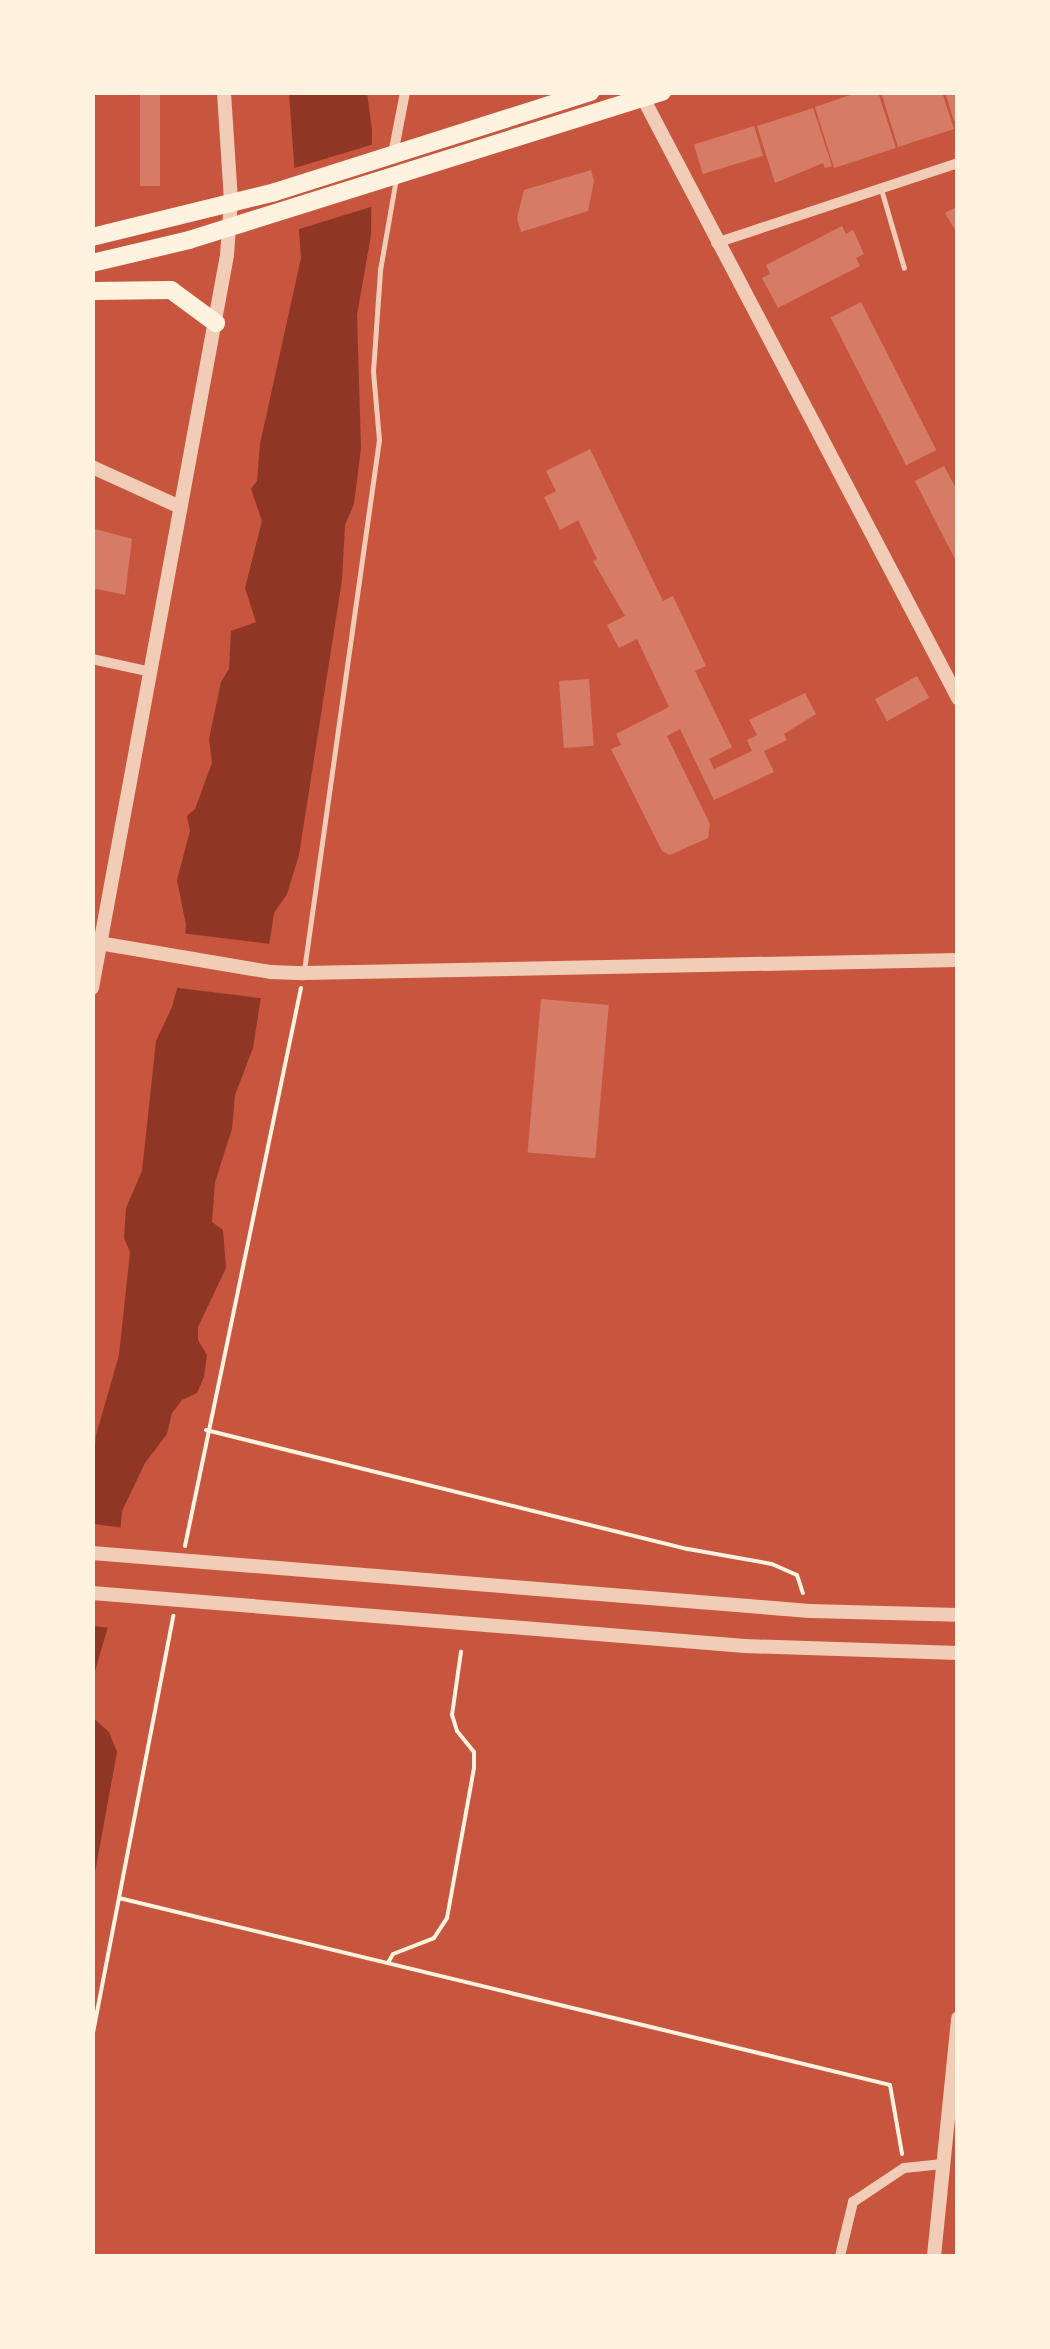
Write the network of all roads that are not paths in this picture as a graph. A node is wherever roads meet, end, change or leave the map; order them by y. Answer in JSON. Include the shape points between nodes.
{"nodes":[{"id":1,"x":224,"y":92,"type":"edge"},
{"id":2,"x":406,"y":92,"type":"edge"},
{"id":3,"x":591,"y":92,"type":"edge"},
{"id":4,"x":649,"y":94,"type":"edge"},
{"id":5,"x":390,"y":155,"type":"junction"},
{"id":6,"x":958,"y":163,"type":"edge"},
{"id":7,"x":392,"y":176,"type":"junction"},
{"id":8,"x":880,"y":186,"type":"junction"},
{"id":9,"x":231,"y":202,"type":"junction"},
{"id":10,"x":230,"y":227,"type":"junction"},
{"id":11,"x":92,"y":237,"type":"edge"},
{"id":12,"x":716,"y":243,"type":"junction"},
{"id":13,"x":92,"y":263,"type":"edge"},
{"id":14,"x":904,"y":268,"type":"dead end"},
{"id":15,"x":92,"y":292,"type":"edge"},
{"id":16,"x":216,"y":323,"type":"junction"},
{"id":17,"x":92,"y":466,"type":"edge"},
{"id":18,"x":180,"y":507,"type":"junction"},
{"id":19,"x":92,"y":659,"type":"edge"},
{"id":20,"x":151,"y":672,"type":"junction"},
{"id":21,"x":953,"y":678,"type":"edge"},
{"id":22,"x":958,"y":698,"type":"edge"},
{"id":23,"x":97,"y":942,"type":"edge"},
{"id":24,"x":958,"y":960,"type":"edge"},
{"id":25,"x":304,"y":973,"type":"junction"},
{"id":26,"x":92,"y":988,"type":"edge"},
{"id":27,"x":92,"y":1553,"type":"edge"},
{"id":28,"x":92,"y":1593,"type":"edge"},
{"id":29,"x":958,"y":1615,"type":"edge"},
{"id":30,"x":958,"y":1654,"type":"edge"},
{"id":31,"x":958,"y":2018,"type":"edge"},
{"id":32,"x":944,"y":2164,"type":"junction"},
{"id":33,"x":840,"y":2256,"type":"edge"},
{"id":34,"x":934,"y":2256,"type":"edge"}],
"edges":[{"from":1,"to":9,"type":"street"},
{"from":2,"to":5,"type":"street"},
{"from":3,"to":5,"type":"main road"},
{"from":4,"to":7,"type":"main road"},
{"from":4,"to":12,"type":"street"},
{"from":5,"to":9,"type":"main road"},
{"from":6,"to":8,"type":"street"},
{"from":7,"to":10,"type":"main road"},
{"from":7,"to":25,"type":"lane","via":[[374,371],[378,440]]},
{"from":8,"to":12,"type":"street"},
{"from":8,"to":14,"type":"lane"},
{"from":9,"to":10,"type":"street"},
{"from":9,"to":11,"type":"main road"},
{"from":10,"to":13,"type":"main road"},
{"from":10,"to":16,"type":"street"},
{"from":12,"to":21,"type":"street"},
{"from":15,"to":16,"type":"main road","via":[[171,290]]},
{"from":16,"to":18,"type":"street"},
{"from":17,"to":18,"type":"street"},
{"from":18,"to":20,"type":"street"},
{"from":19,"to":20,"type":"street"},
{"from":20,"to":23,"type":"street"},
{"from":21,"to":22,"type":"street"},
{"from":23,"to":25,"type":"street"},
{"from":23,"to":26,"type":"street"},
{"from":24,"to":25,"type":"street"},
{"from":27,"to":29,"type":"street","via":[[810,1612]]},
{"from":28,"to":30,"type":"street","via":[[781,1648]]},
{"from":31,"to":32,"type":"street"},
{"from":32,"to":33,"type":"street","via":[[904,2168],[853,2202]]},
{"from":32,"to":34,"type":"street"}]}
